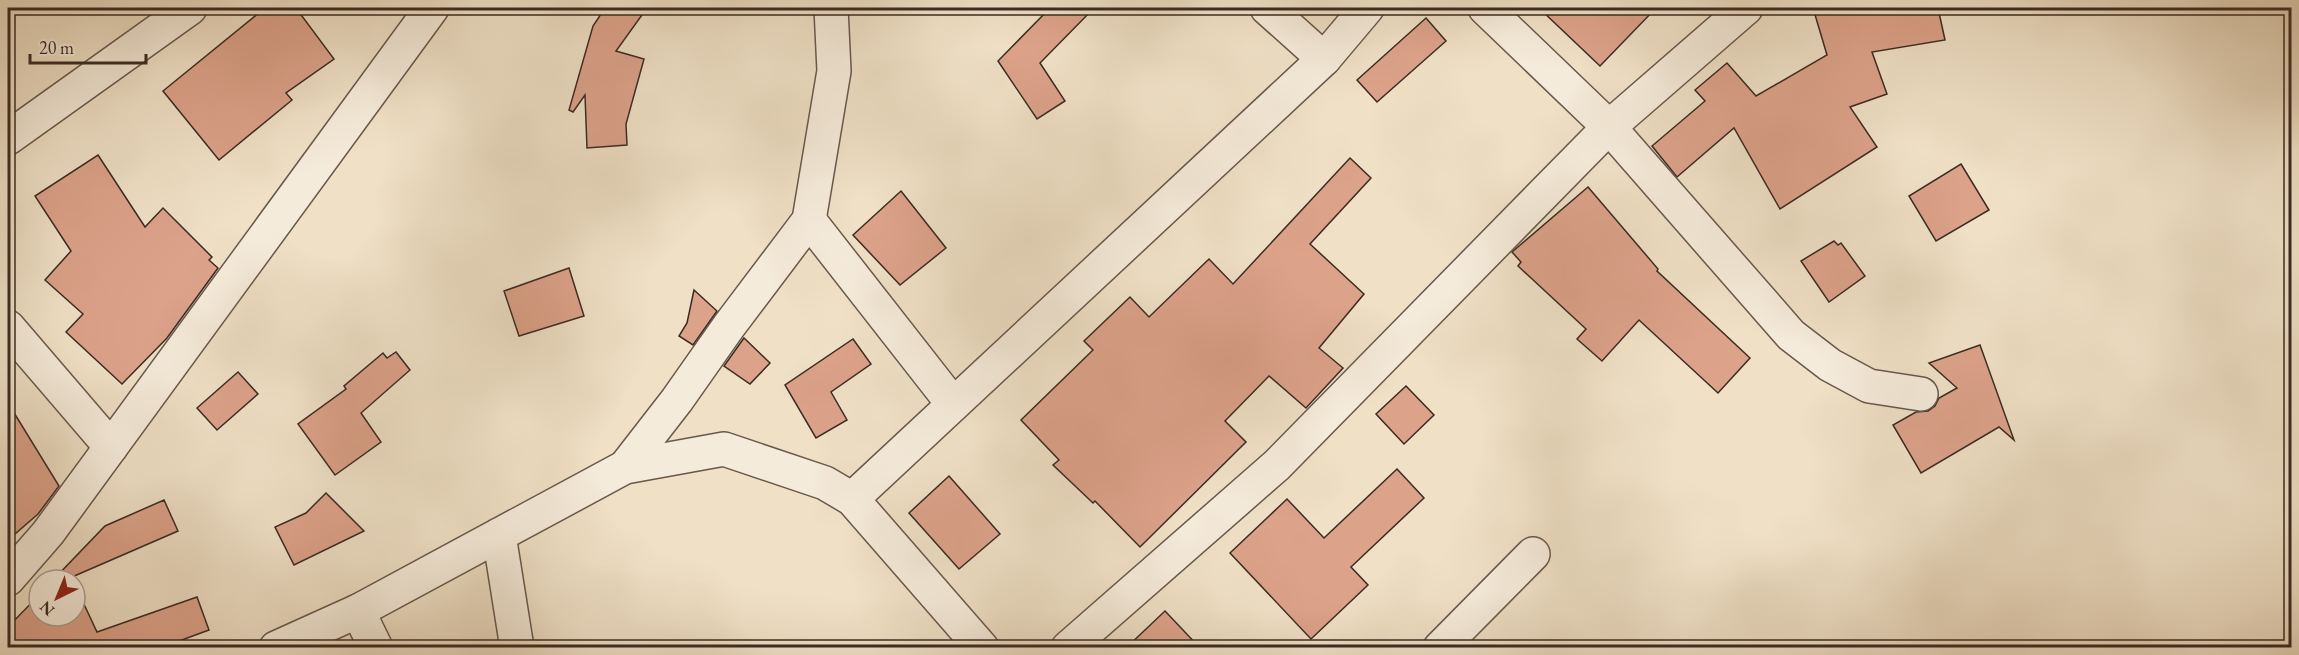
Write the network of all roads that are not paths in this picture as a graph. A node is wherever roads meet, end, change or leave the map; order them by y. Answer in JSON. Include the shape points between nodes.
{"nodes":[{"id":1,"x":190,"y":8,"type":"edge"},
{"id":2,"x":432,"y":8,"type":"edge"},
{"id":3,"x":831,"y":8,"type":"edge"},
{"id":4,"x":1267,"y":8,"type":"edge"},
{"id":5,"x":1367,"y":8,"type":"edge"},
{"id":6,"x":1485,"y":8,"type":"edge"},
{"id":7,"x":1746,"y":8,"type":"edge"},
{"id":8,"x":1324,"y":59,"type":"junction"},
{"id":9,"x":1609,"y":127,"type":"junction"},
{"id":10,"x":8,"y":138,"type":"edge"},
{"id":11,"x":809,"y":220,"type":"junction"},
{"id":12,"x":8,"y":327,"type":"edge"},
{"id":13,"x":1921,"y":394,"type":"dead end"},
{"id":14,"x":953,"y":404,"type":"junction"},
{"id":15,"x":111,"y":447,"type":"junction"},
{"id":16,"x":625,"y":467,"type":"junction"},
{"id":17,"x":852,"y":499,"type":"junction"},
{"id":18,"x":499,"y":535,"type":"junction"},
{"id":19,"x":1533,"y":554,"type":"dead end"},
{"id":20,"x":8,"y":579,"type":"edge"},
{"id":21,"x":358,"y":611,"type":"junction"},
{"id":22,"x":276,"y":648,"type":"edge"},
{"id":23,"x":376,"y":648,"type":"edge"},
{"id":24,"x":517,"y":648,"type":"edge"},
{"id":25,"x":982,"y":648,"type":"edge"},
{"id":26,"x":1068,"y":648,"type":"edge"},
{"id":27,"x":1440,"y":648,"type":"edge"}],
"edges":[{"from":1,"to":10,"type":"street"},
{"from":2,"to":15,"type":"street"},
{"from":3,"to":11,"type":"street","via":[[834,71]]},
{"from":4,"to":8,"type":"street"},
{"from":5,"to":8,"type":"street"},
{"from":6,"to":9,"type":"street"},
{"from":7,"to":9,"type":"street"},
{"from":8,"to":14,"type":"street"},
{"from":9,"to":13,"type":"street","via":[[1791,335],[1830,365],[1869,386]]},
{"from":9,"to":26,"type":"street","via":[[1277,465]]},
{"from":11,"to":14,"type":"street"},
{"from":11,"to":16,"type":"street"},
{"from":12,"to":15,"type":"street"},
{"from":14,"to":17,"type":"street"},
{"from":15,"to":20,"type":"street","via":[[48,533]]},
{"from":16,"to":17,"type":"street","via":[[724,449],[825,483]]},
{"from":16,"to":18,"type":"street"},
{"from":17,"to":25,"type":"street"},
{"from":18,"to":21,"type":"street"},
{"from":18,"to":24,"type":"street"},
{"from":19,"to":27,"type":"street"},
{"from":21,"to":22,"type":"street"},
{"from":21,"to":23,"type":"street"}]}
